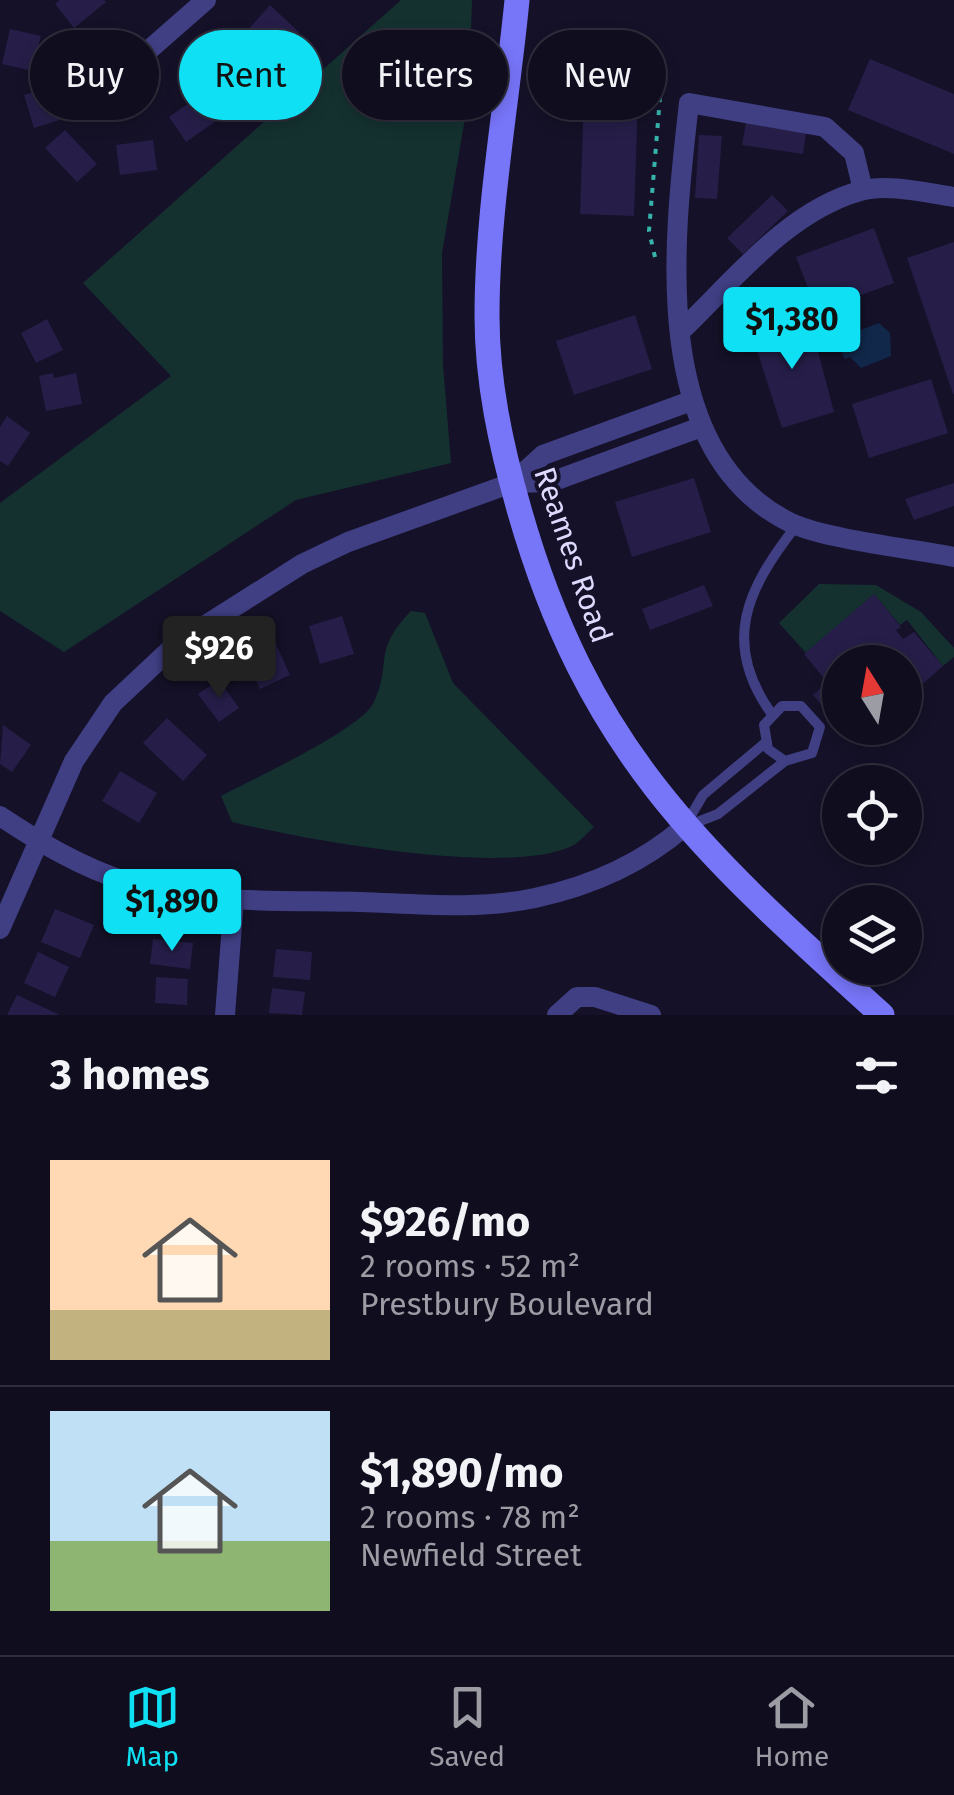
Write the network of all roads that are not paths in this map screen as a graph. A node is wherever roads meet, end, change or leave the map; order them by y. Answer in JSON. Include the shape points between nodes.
{"nodes":[{"id":1,"x":206,"y":0,"type":"edge"},
{"id":2,"x":518,"y":0,"type":"edge"},
{"id":3,"x":159,"y":41,"type":"edge"},
{"id":4,"x":863,"y":190,"type":"junction"},
{"id":5,"x":954,"y":197,"type":"edge"},
{"id":6,"x":683,"y":330,"type":"junction"},
{"id":7,"x":691,"y":402,"type":"junction"},
{"id":8,"x":701,"y":427,"type":"junction"},
{"id":9,"x":512,"y":483,"type":"junction"},
{"id":10,"x":796,"y":525,"type":"junction"},
{"id":11,"x":954,"y":557,"type":"edge"},
{"id":12,"x":771,"y":713,"type":"junction"},
{"id":13,"x":765,"y":743,"type":"junction"},
{"id":14,"x":785,"y":761,"type":"junction"},
{"id":15,"x":0,"y":816,"type":"edge"},
{"id":16,"x":684,"y":827,"type":"junction"},
{"id":17,"x":38,"y":841,"type":"junction"},
{"id":18,"x":234,"y":899,"type":"junction"},
{"id":19,"x":0,"y":928,"type":"edge"},
{"id":20,"x":225,"y":1015,"type":"edge"},
{"id":21,"x":557,"y":1015,"type":"edge"},
{"id":22,"x":651,"y":1015,"type":"edge"},
{"id":23,"x":882,"y":1015,"type":"edge"}],
"edges":[{"from":1,"to":3,"type":"street"},
{"from":2,"to":9,"type":"main road","name":"Reames Road","via":[[487,312],[490,378]]},
{"from":4,"to":5,"type":"street"},
{"from":4,"to":6,"type":"street","via":[[787,229]]},
{"from":4,"to":6,"type":"street","via":[[854,153],[825,127],[689,103],[673,244]]},
{"from":6,"to":7,"type":"street"},
{"from":7,"to":8,"type":"street"},
{"from":7,"to":9,"type":"street","via":[[543,455]]},
{"from":8,"to":9,"type":"street","via":[[551,482]]},
{"from":8,"to":10,"type":"street","via":[[727,476],[764,509]]},
{"from":9,"to":16,"type":"main road","name":"Reames Road","via":[[555,621],[586,686]]},
{"from":9,"to":17,"type":"street","via":[[318,557],[176,644],[113,703],[74,761]]},
{"from":10,"to":11,"type":"street"},
{"from":10,"to":12,"type":"lane","via":[[760,576],[744,622],[746,673]]},
{"from":12,"to":13,"type":"lane"},
{"from":12,"to":14,"type":"lane","via":[[802,706],[820,727],[812,753]]},
{"from":13,"to":14,"type":"lane"},
{"from":13,"to":16,"type":"lane","via":[[704,795]]},
{"from":14,"to":16,"type":"lane","via":[[718,814]]},
{"from":15,"to":17,"type":"street"},
{"from":16,"to":18,"type":"street","via":[[650,856],[534,898],[458,905]]},
{"from":16,"to":23,"type":"main road","name":"Reames Road"},
{"from":17,"to":18,"type":"street","via":[[126,881]]},
{"from":17,"to":19,"type":"street"},
{"from":18,"to":20,"type":"street"},
{"from":21,"to":22,"type":"street","via":[[576,997],[595,996]]}]}
